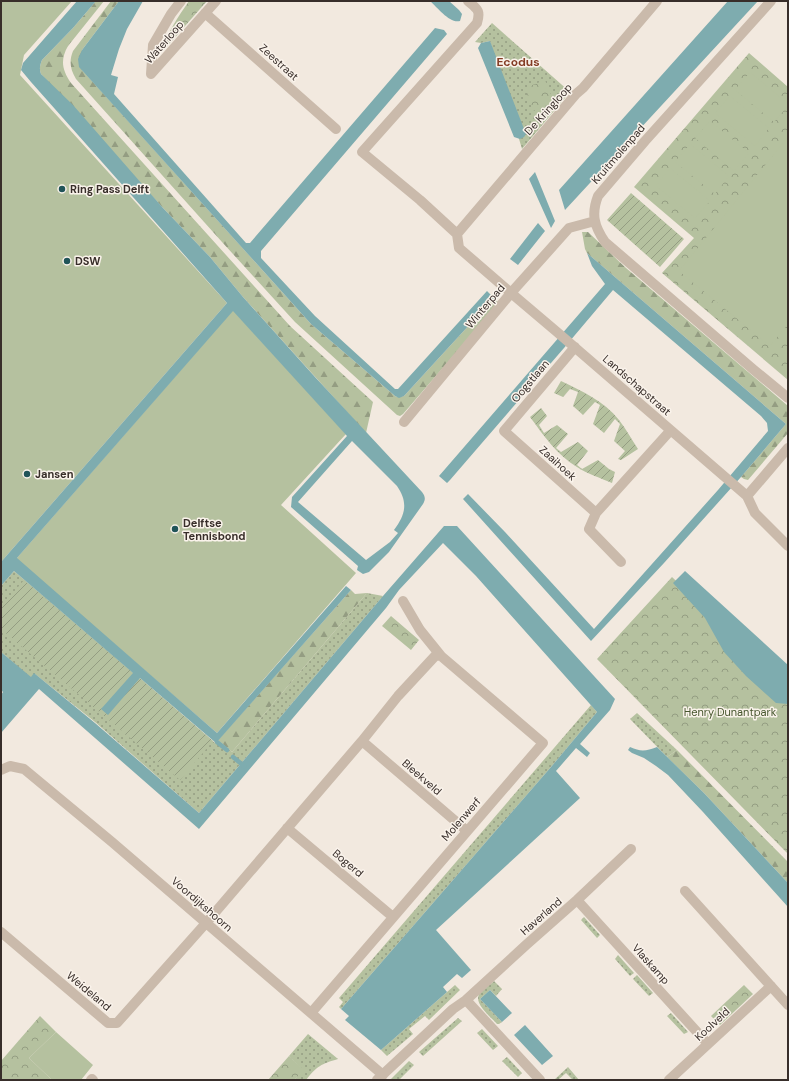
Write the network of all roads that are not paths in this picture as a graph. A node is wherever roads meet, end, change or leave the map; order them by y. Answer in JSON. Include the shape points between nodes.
{"nodes":[{"id":1,"x":181,"y":1,"type":"edge"},
{"id":2,"x":216,"y":1,"type":"edge"},
{"id":3,"x":468,"y":1,"type":"edge"},
{"id":4,"x":657,"y":1,"type":"edge"},
{"id":5,"x":771,"y":1,"type":"edge"},
{"id":6,"x":205,"y":13,"type":"junction"},
{"id":7,"x":336,"y":129,"type":"dead end"},
{"id":8,"x":594,"y":221,"type":"junction"},
{"id":9,"x":457,"y":234,"type":"junction"},
{"id":10,"x":511,"y":294,"type":"junction"},
{"id":11,"x":572,"y":345,"type":"junction"},
{"id":12,"x":788,"y":398,"type":"edge"},
{"id":13,"x":404,"y":422,"type":"dead end"},
{"id":14,"x":504,"y":431,"type":"joint"},
{"id":15,"x":670,"y":431,"type":"junction"},
{"id":16,"x":788,"y":448,"type":"edge"},
{"id":17,"x":747,"y":496,"type":"junction"},
{"id":18,"x":596,"y":513,"type":"junction"},
{"id":19,"x":788,"y":546,"type":"edge"},
{"id":20,"x":621,"y":562,"type":"dead end"},
{"id":21,"x":403,"y":601,"type":"dead end"},
{"id":22,"x":441,"y":656,"type":"junction"},
{"id":23,"x":362,"y":741,"type":"junction"},
{"id":24,"x":1,"y":770,"type":"edge"},
{"id":25,"x":287,"y":828,"type":"junction"},
{"id":26,"x":467,"y":831,"type":"junction"},
{"id":27,"x":631,"y":849,"type":"dead end"},
{"id":28,"x":685,"y":891,"type":"dead end"},
{"id":29,"x":577,"y":900,"type":"junction"},
{"id":30,"x":393,"y":917,"type":"junction"},
{"id":31,"x":206,"y":923,"type":"junction"},
{"id":32,"x":1,"y":932,"type":"edge"},
{"id":33,"x":771,"y":986,"type":"junction"},
{"id":34,"x":466,"y":1000,"type":"junction"},
{"id":35,"x":788,"y":1005,"type":"edge"},
{"id":36,"x":311,"y":1014,"type":"junction"},
{"id":37,"x":708,"y":1044,"type":"junction"},
{"id":38,"x":380,"y":1077,"type":"edge"},
{"id":39,"x":540,"y":1080,"type":"edge"},
{"id":40,"x":669,"y":1080,"type":"edge"}],
"edges":[{"from":1,"to":6,"type":"street","name":"Waterloop","via":[[153,45],[151,74]]},
{"from":2,"to":6,"type":"street","name":"Waterloop"},
{"from":3,"to":9,"type":"street","via":[[478,10],[480,15],[477,22],[362,152]]},
{"from":4,"to":9,"type":"street","name":"De Kringloop"},
{"from":5,"to":8,"type":"street","name":"Kruitmolenpad","via":[[598,196],[594,207]]},
{"from":6,"to":7,"type":"street","name":"Zeestraat"},
{"from":8,"to":10,"type":"street","name":"Winterpad","via":[[569,228]]},
{"from":8,"to":12,"type":"street","via":[[605,242]]},
{"from":9,"to":10,"type":"street","via":[[459,248]]},
{"from":10,"to":11,"type":"street","name":"Landschapstraat"},
{"from":10,"to":13,"type":"street","name":"Winterpad"},
{"from":11,"to":14,"type":"street","name":"Oogstlaan"},
{"from":11,"to":15,"type":"street","name":"Landschapstraat"},
{"from":14,"to":18,"type":"street","name":"Zaaihoek"},
{"from":15,"to":17,"type":"street","name":"Landschapstraat"},
{"from":15,"to":18,"type":"street"},
{"from":16,"to":17,"type":"street"},
{"from":17,"to":19,"type":"street","via":[[755,513]]},
{"from":18,"to":20,"type":"street","via":[[589,529]]},
{"from":21,"to":22,"type":"street","name":"Molenwerf","via":[[420,630]]},
{"from":22,"to":23,"type":"street","via":[[436,655],[398,696]]},
{"from":22,"to":26,"type":"street","name":"Molenwerf","via":[[543,743]]},
{"from":23,"to":25,"type":"street"},
{"from":23,"to":26,"type":"street","name":"Bleekveld"},
{"from":24,"to":31,"type":"street","name":"Voordijkshoorn","via":[[10,766],[24,769]]},
{"from":25,"to":30,"type":"street","name":"Bogerd"},
{"from":25,"to":31,"type":"street"},
{"from":26,"to":30,"type":"street","name":"Molenwerf"},
{"from":27,"to":29,"type":"street","name":"Haverland"},
{"from":28,"to":33,"type":"street"},
{"from":29,"to":34,"type":"street","name":"Haverland"},
{"from":29,"to":37,"type":"street","name":"Vlaskamp"},
{"from":30,"to":36,"type":"street","name":"Molenwerf"},
{"from":31,"to":32,"type":"street","name":"Weideland","via":[[117,1023],[108,1023]]},
{"from":31,"to":36,"type":"street","name":"Voordijkshoorn"},
{"from":33,"to":35,"type":"street"},
{"from":33,"to":37,"type":"street","name":"Koolveld"},
{"from":34,"to":38,"type":"street","name":"Haverland"},
{"from":34,"to":39,"type":"street"},
{"from":36,"to":38,"type":"street","name":"Voordijkshoorn"},
{"from":37,"to":40,"type":"street","name":"Koolveld"}]}
